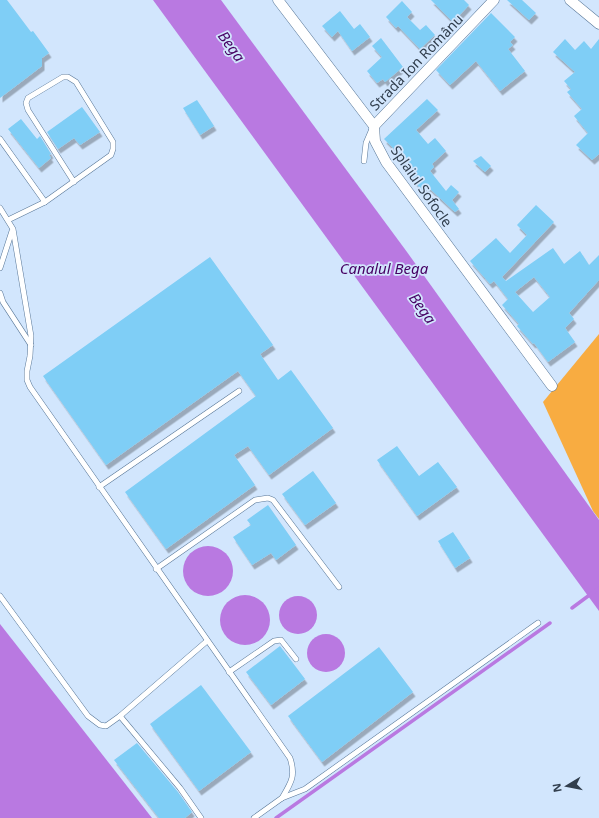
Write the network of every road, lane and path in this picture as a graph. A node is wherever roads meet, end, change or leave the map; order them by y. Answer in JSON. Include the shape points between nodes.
{"nodes":[{"id":1,"x":278,"y":0,"type":"edge"},
{"id":2,"x":494,"y":0,"type":"edge"},
{"id":3,"x":570,"y":0,"type":"edge"},
{"id":4,"x":599,"y":24,"type":"edge"},
{"id":5,"x":374,"y":126,"type":"junction"},
{"id":6,"x":0,"y":138,"type":"edge"},
{"id":7,"x":364,"y":161,"type":"dead end"},
{"id":8,"x":74,"y":182,"type":"junction"},
{"id":9,"x":44,"y":202,"type":"junction"},
{"id":10,"x":0,"y":208,"type":"edge"},
{"id":11,"x":8,"y":220,"type":"junction"},
{"id":12,"x":12,"y":229,"type":"junction"},
{"id":13,"x":0,"y":268,"type":"edge"},
{"id":14,"x":0,"y":293,"type":"edge"},
{"id":15,"x":31,"y":345,"type":"junction"},
{"id":16,"x":552,"y":386,"type":"dead end"},
{"id":17,"x":239,"y":391,"type":"dead end"},
{"id":18,"x":99,"y":487,"type":"junction"},
{"id":19,"x":156,"y":568,"type":"junction"},
{"id":20,"x":339,"y":586,"type":"dead end"},
{"id":21,"x":0,"y":596,"type":"edge"},
{"id":22,"x":538,"y":623,"type":"dead end"},
{"id":23,"x":207,"y":641,"type":"junction"},
{"id":24,"x":296,"y":658,"type":"dead end"},
{"id":25,"x":230,"y":672,"type":"junction"},
{"id":26,"x":120,"y":716,"type":"junction"},
{"id":27,"x":282,"y":798,"type":"junction"},
{"id":28,"x":201,"y":818,"type":"edge"},
{"id":29,"x":254,"y":818,"type":"edge"}],
"edges":[{"from":1,"to":5,"type":"street","name":"Splaiul Sofocle"},
{"from":2,"to":5,"type":"street","name":"Strada Ion Românu"},
{"from":3,"to":4,"type":"street"},
{"from":5,"to":7,"type":"lane","via":[[366,143]]},
{"from":5,"to":16,"type":"street","name":"Splaiul Sofocle","via":[[375,141],[386,162]]},
{"from":6,"to":9,"type":"lane"},
{"from":8,"to":8,"type":"lane","via":[[111,155],[113,142],[76,82],[63,77],[28,98],[26,103]]},
{"from":8,"to":9,"type":"lane"},
{"from":9,"to":11,"type":"lane"},
{"from":10,"to":11,"type":"lane"},
{"from":11,"to":12,"type":"lane"},
{"from":12,"to":13,"type":"lane"},
{"from":12,"to":15,"type":"lane","via":[[32,336]]},
{"from":14,"to":15,"type":"lane","via":[[3,302]]},
{"from":15,"to":18,"type":"lane","via":[[27,371],[30,387]]},
{"from":17,"to":18,"type":"lane"},
{"from":18,"to":19,"type":"lane"},
{"from":19,"to":20,"type":"lane","via":[[255,500],[268,498],[273,500]]},
{"from":19,"to":23,"type":"lane"},
{"from":21,"to":26,"type":"lane","via":[[88,716],[100,725],[106,726]]},
{"from":22,"to":27,"type":"lane","via":[[305,789]]},
{"from":23,"to":25,"type":"lane"},
{"from":23,"to":26,"type":"lane"},
{"from":24,"to":25,"type":"lane","via":[[281,640],[278,640]]},
{"from":25,"to":27,"type":"lane","via":[[290,758],[294,769],[292,781]]},
{"from":26,"to":28,"type":"lane","via":[[180,788]]},
{"from":27,"to":29,"type":"lane"}]}
